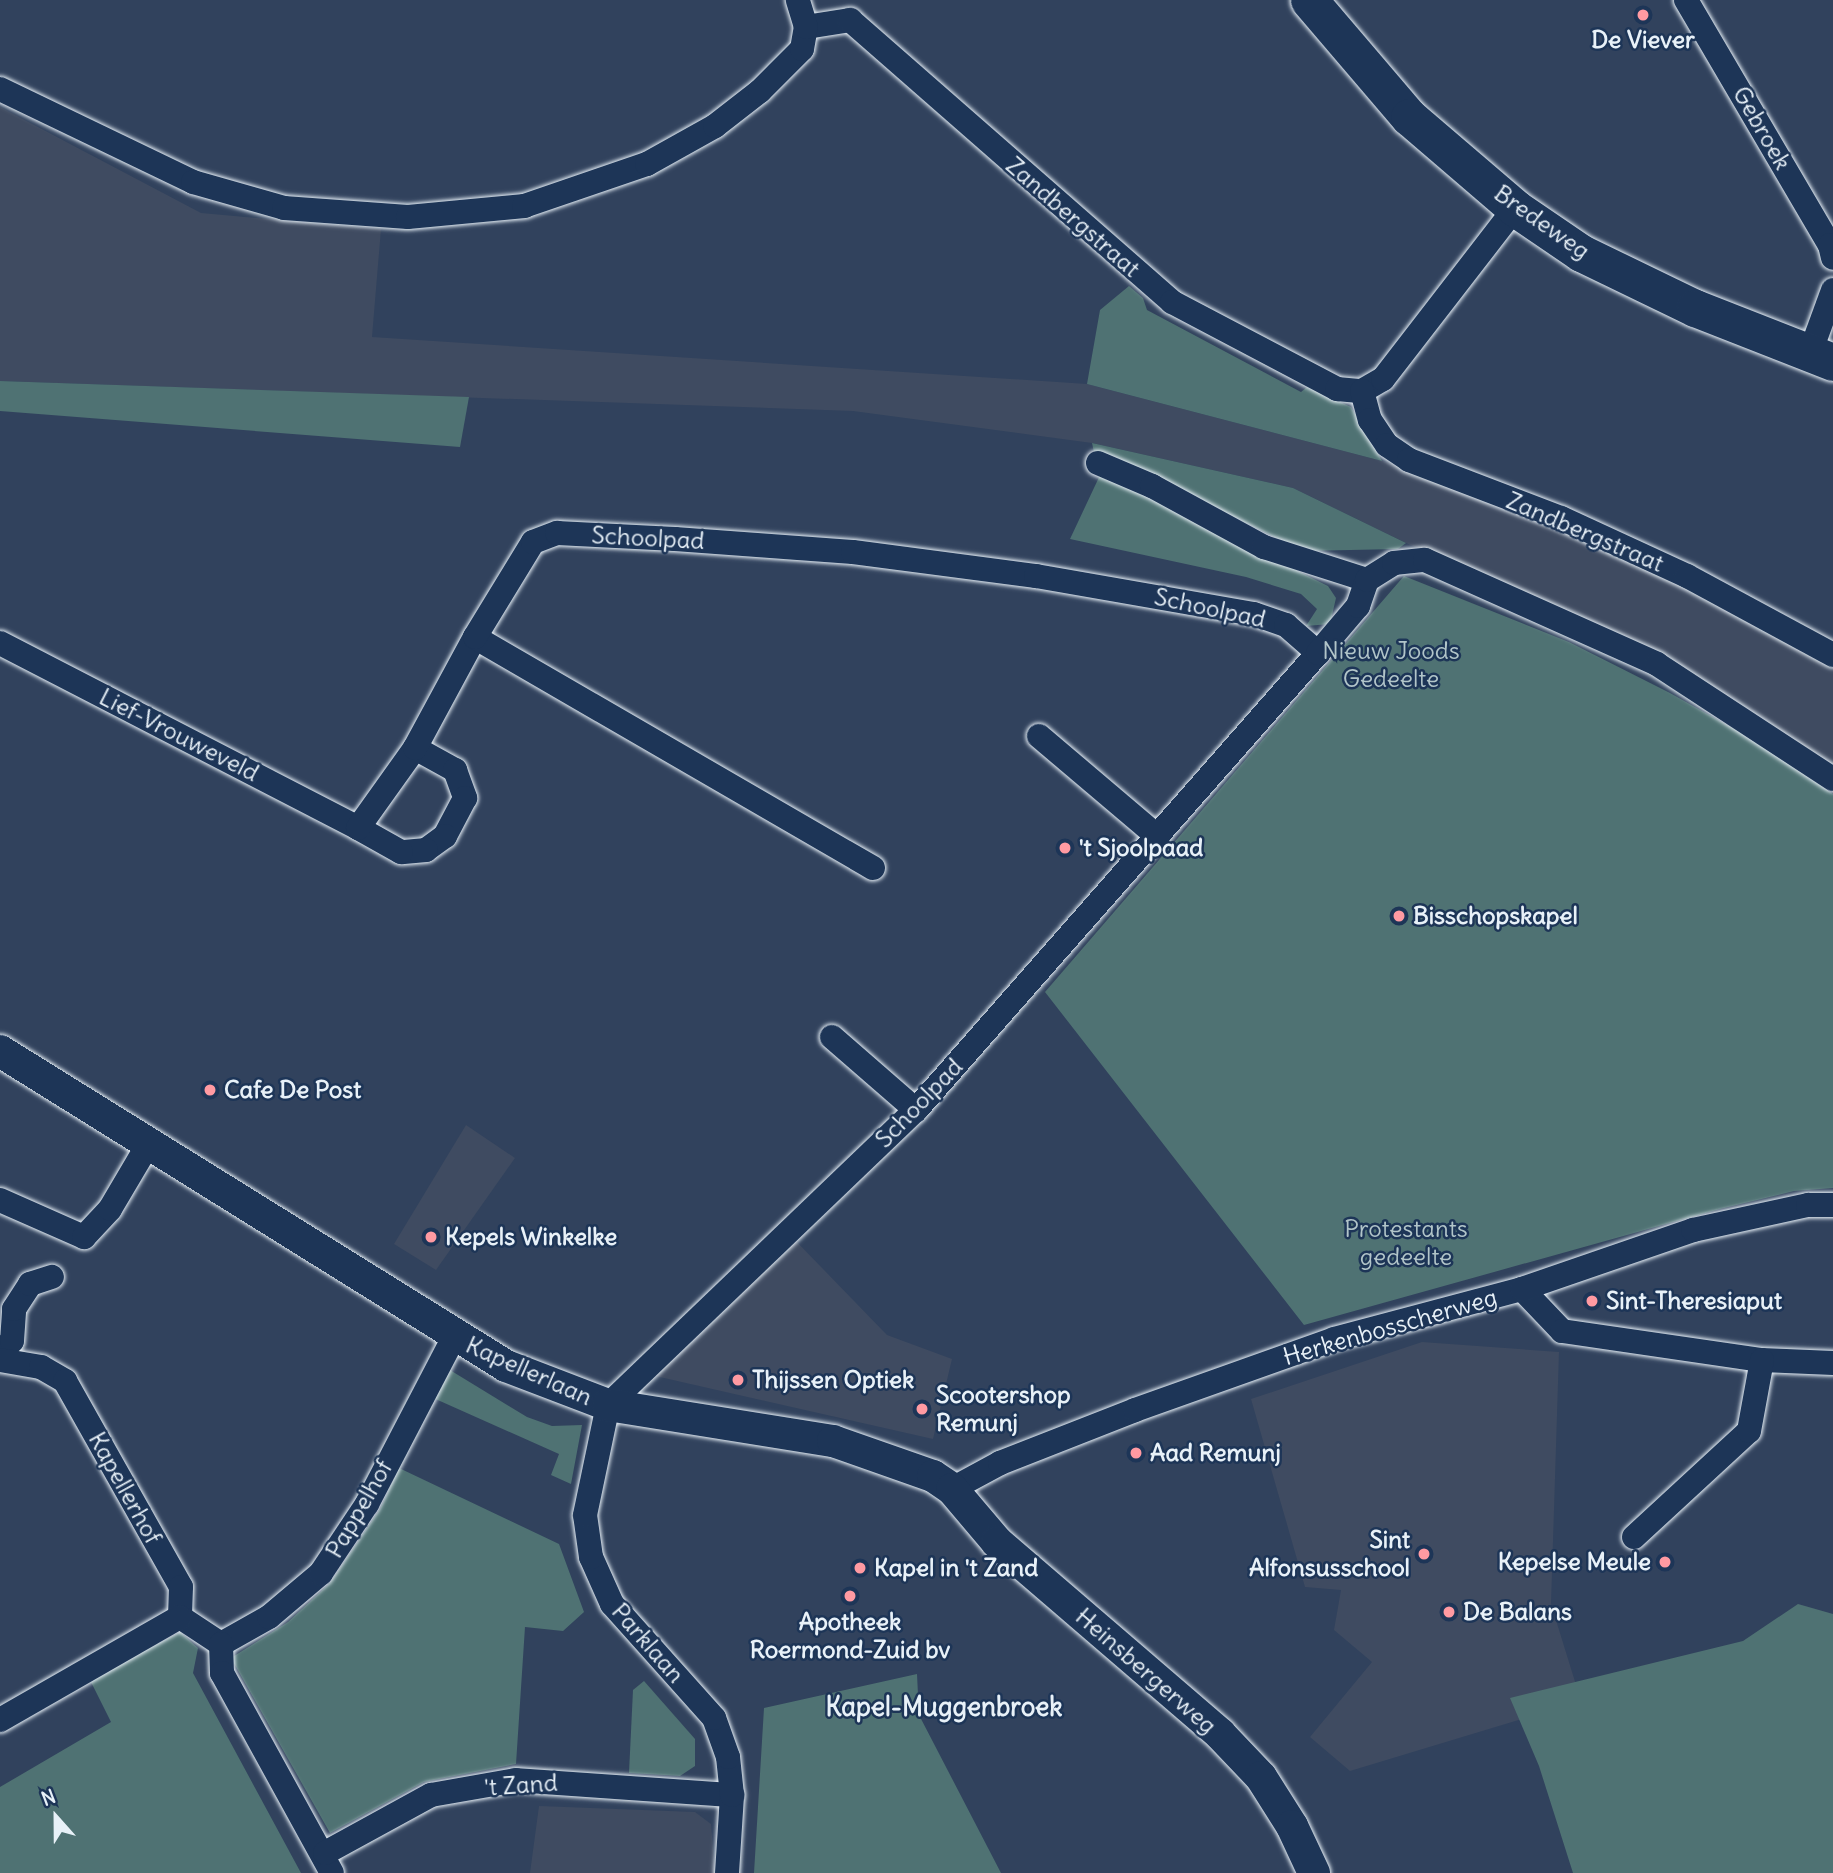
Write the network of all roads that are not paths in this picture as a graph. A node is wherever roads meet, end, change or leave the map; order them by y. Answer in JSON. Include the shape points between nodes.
{"nodes":[{"id":1,"x":798,"y":0,"type":"edge"},
{"id":2,"x":1309,"y":0,"type":"edge"},
{"id":3,"x":1686,"y":0,"type":"edge"},
{"id":4,"x":806,"y":27,"type":"junction"},
{"id":5,"x":0,"y":89,"type":"edge"},
{"id":6,"x":1515,"y":208,"type":"junction"},
{"id":7,"x":1833,"y":258,"type":"edge"},
{"id":8,"x":1833,"y":290,"type":"edge"},
{"id":9,"x":1822,"y":357,"type":"edge"},
{"id":10,"x":1362,"y":391,"type":"junction"},
{"id":11,"x":1098,"y":463,"type":"dead end"},
{"id":12,"x":1367,"y":580,"type":"junction"},
{"id":13,"x":475,"y":637,"type":"junction"},
{"id":14,"x":0,"y":643,"type":"edge"},
{"id":15,"x":1318,"y":653,"type":"junction"},
{"id":16,"x":1833,"y":655,"type":"edge"},
{"id":17,"x":1039,"y":736,"type":"dead end"},
{"id":18,"x":415,"y":748,"type":"junction"},
{"id":19,"x":1833,"y":779,"type":"edge"},
{"id":20,"x":358,"y":828,"type":"junction"},
{"id":21,"x":1158,"y":837,"type":"junction"},
{"id":22,"x":873,"y":868,"type":"dead end"},
{"id":23,"x":832,"y":1037,"type":"dead end"},
{"id":24,"x":0,"y":1051,"type":"edge"},
{"id":25,"x":916,"y":1110,"type":"junction"},
{"id":26,"x":149,"y":1143,"type":"junction"},
{"id":27,"x":0,"y":1200,"type":"edge"},
{"id":28,"x":1833,"y":1205,"type":"edge"},
{"id":29,"x":52,"y":1277,"type":"dead end"},
{"id":30,"x":1522,"y":1289,"type":"junction"},
{"id":31,"x":454,"y":1337,"type":"junction"},
{"id":32,"x":0,"y":1352,"type":"edge"},
{"id":33,"x":0,"y":1360,"type":"edge"},
{"id":34,"x":1762,"y":1360,"type":"junction"},
{"id":35,"x":1833,"y":1363,"type":"edge"},
{"id":36,"x":608,"y":1405,"type":"junction"},
{"id":37,"x":952,"y":1489,"type":"junction"},
{"id":38,"x":1634,"y":1536,"type":"dead end"},
{"id":39,"x":180,"y":1617,"type":"junction"},
{"id":40,"x":220,"y":1644,"type":"junction"},
{"id":41,"x":0,"y":1720,"type":"edge"},
{"id":42,"x":732,"y":1795,"type":"junction"},
{"id":43,"x":328,"y":1863,"type":"edge"},
{"id":44,"x":727,"y":1873,"type":"edge"},
{"id":45,"x":1314,"y":1873,"type":"edge"}],
"edges":[{"from":1,"to":4,"type":"street"},
{"from":2,"to":6,"type":"main road","name":"Bredeweg","via":[[1409,117]]},
{"from":3,"to":7,"type":"street","name":"Gebroek","via":[[1830,245]]},
{"from":4,"to":5,"type":"street","via":[[802,49],[760,91],[715,126],[647,164],[524,206],[408,216],[284,208],[192,182]]},
{"from":4,"to":10,"type":"street","name":"Zandbergstraat","via":[[850,20],[1172,302],[1337,389]]},
{"from":6,"to":9,"type":"main road","name":"Bredeweg","via":[[1581,253],[1695,308]]},
{"from":6,"to":10,"type":"street","via":[[1383,379]]},
{"from":8,"to":9,"type":"street"},
{"from":10,"to":16,"type":"street","name":"Zandbergstraat","via":[[1370,420],[1387,445],[1409,460],[1561,518],[1687,576]]},
{"from":11,"to":12,"type":"street","via":[[1153,486],[1264,547]]},
{"from":12,"to":15,"type":"street","name":"Schoolpad","via":[[1357,606]]},
{"from":12,"to":19,"type":"street","via":[[1394,563],[1425,560],[1657,664]]},
{"from":13,"to":15,"type":"street","name":"Schoolpad","via":[[533,542],[557,533],[853,552],[1037,576],[1254,614],[1286,625]]},
{"from":13,"to":18,"type":"street","name":"Schoolpad"},
{"from":13,"to":22,"type":"street"},
{"from":14,"to":20,"type":"street","name":"Lief-Vrouweveld"},
{"from":15,"to":21,"type":"street","name":"Schoolpad"},
{"from":17,"to":21,"type":"street"},
{"from":18,"to":20,"type":"street"},
{"from":18,"to":20,"type":"street","name":"Lief-Vrouweveld","via":[[455,770],[463,782],[466,798],[445,836],[426,850],[401,852]]},
{"from":21,"to":25,"type":"street","name":"Schoolpad"},
{"from":23,"to":25,"type":"street"},
{"from":24,"to":26,"type":"street","name":"Kapellerlaan"},
{"from":25,"to":36,"type":"street","name":"Schoolpad"},
{"from":26,"to":27,"type":"street","via":[[110,1209],[84,1237]]},
{"from":26,"to":31,"type":"street","name":"Kapellerlaan"},
{"from":28,"to":30,"type":"street","via":[[1808,1205],[1693,1230]]},
{"from":29,"to":32,"type":"street","via":[[30,1284],[14,1309],[12,1341]]},
{"from":30,"to":34,"type":"street","name":"Herkenbosscherweg","via":[[1562,1331]]},
{"from":30,"to":37,"type":"street","name":"Herkenbosscherweg","via":[[1334,1339],[1000,1463]]},
{"from":31,"to":36,"type":"street","name":"Kapellerlaan","via":[[506,1366]]},
{"from":31,"to":40,"type":"street","name":"Pappelhof","via":[[367,1504],[321,1573],[269,1618]]},
{"from":33,"to":39,"type":"street","name":"Kapellerhof","via":[[41,1367],[65,1381],[181,1587]]},
{"from":34,"to":35,"type":"street","name":"Herkenbosscherweg"},
{"from":34,"to":38,"type":"street","via":[[1749,1431]]},
{"from":36,"to":37,"type":"street","name":"Kapellerlaan","via":[[833,1441],[915,1466]]},
{"from":36,"to":42,"type":"street","name":"Parklaan","via":[[584,1515],[591,1556],[612,1604],[714,1718],[729,1757]]},
{"from":37,"to":45,"type":"street","name":"Heinsbergerweg","via":[[997,1542],[1220,1734],[1261,1777]]},
{"from":39,"to":40,"type":"street"},
{"from":39,"to":41,"type":"street"},
{"from":40,"to":43,"type":"street","via":[[222,1673]]},
{"from":42,"to":43,"type":"street","name":"'t Zand","via":[[516,1780],[431,1795]]},
{"from":42,"to":44,"type":"street","name":"Parklaan"}]}
